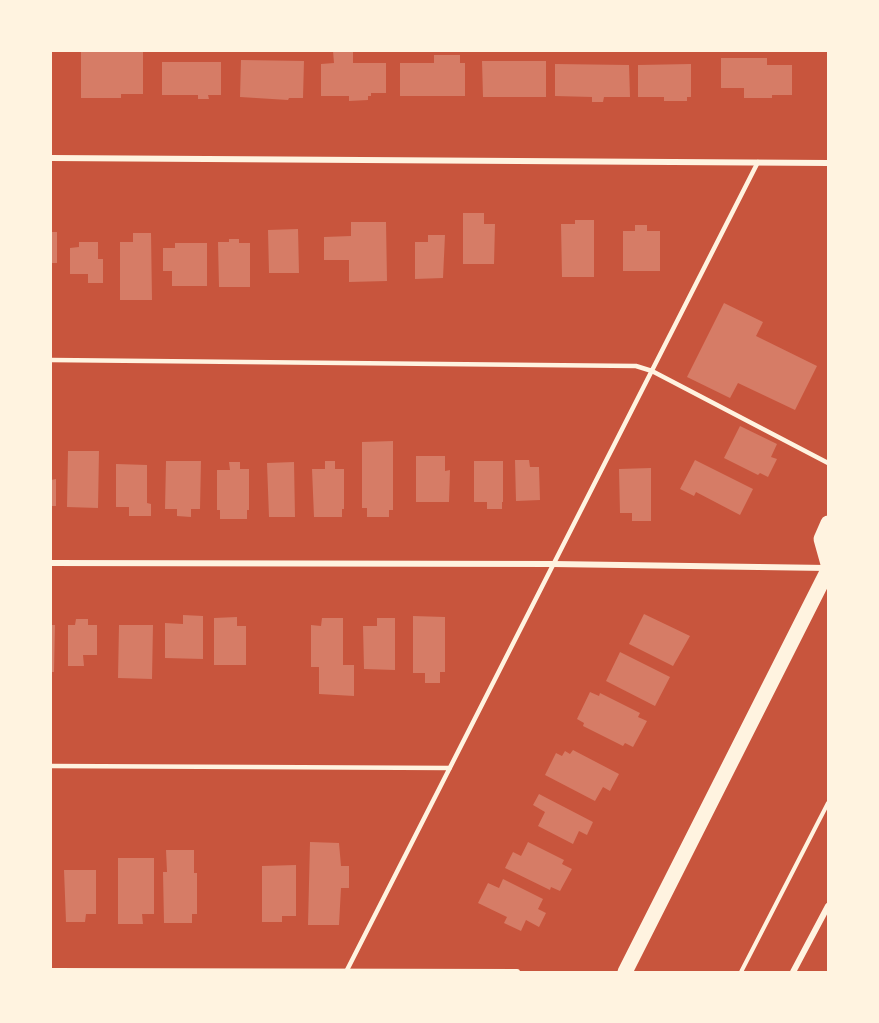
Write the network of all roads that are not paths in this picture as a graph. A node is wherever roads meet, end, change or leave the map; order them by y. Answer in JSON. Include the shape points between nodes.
{"nodes":[{"id":1,"x":51,"y":158,"type":"edge"},
{"id":2,"x":758,"y":162,"type":"junction"},
{"id":3,"x":828,"y":163,"type":"edge"},
{"id":4,"x":51,"y":360,"type":"edge"},
{"id":5,"x":652,"y":371,"type":"junction"},
{"id":6,"x":828,"y":464,"type":"edge"},
{"id":7,"x":828,"y":523,"type":"edge"},
{"id":8,"x":51,"y":563,"type":"edge"},
{"id":9,"x":553,"y":564,"type":"junction"},
{"id":10,"x":828,"y":567,"type":"edge"},
{"id":11,"x":51,"y":766,"type":"edge"},
{"id":12,"x":450,"y":768,"type":"junction"},
{"id":13,"x":828,"y":906,"type":"edge"},
{"id":14,"x":51,"y":971,"type":"edge"},
{"id":15,"x":346,"y":972,"type":"edge"},
{"id":16,"x":516,"y":972,"type":"edge"},
{"id":17,"x":625,"y":972,"type":"edge"},
{"id":18,"x":794,"y":972,"type":"edge"}],
"edges":[{"from":1,"to":2,"type":"street"},
{"from":2,"to":3,"type":"street"},
{"from":2,"to":5,"type":"lane"},
{"from":4,"to":5,"type":"lane","via":[[636,366]]},
{"from":5,"to":6,"type":"lane"},
{"from":5,"to":9,"type":"lane"},
{"from":7,"to":10,"type":"main road","via":[[821,539]]},
{"from":8,"to":9,"type":"street"},
{"from":9,"to":10,"type":"street"},
{"from":9,"to":12,"type":"lane"},
{"from":10,"to":17,"type":"main road"},
{"from":11,"to":12,"type":"lane"},
{"from":12,"to":15,"type":"lane"},
{"from":13,"to":18,"type":"street"},
{"from":14,"to":15,"type":"street"},
{"from":15,"to":16,"type":"street"}]}
